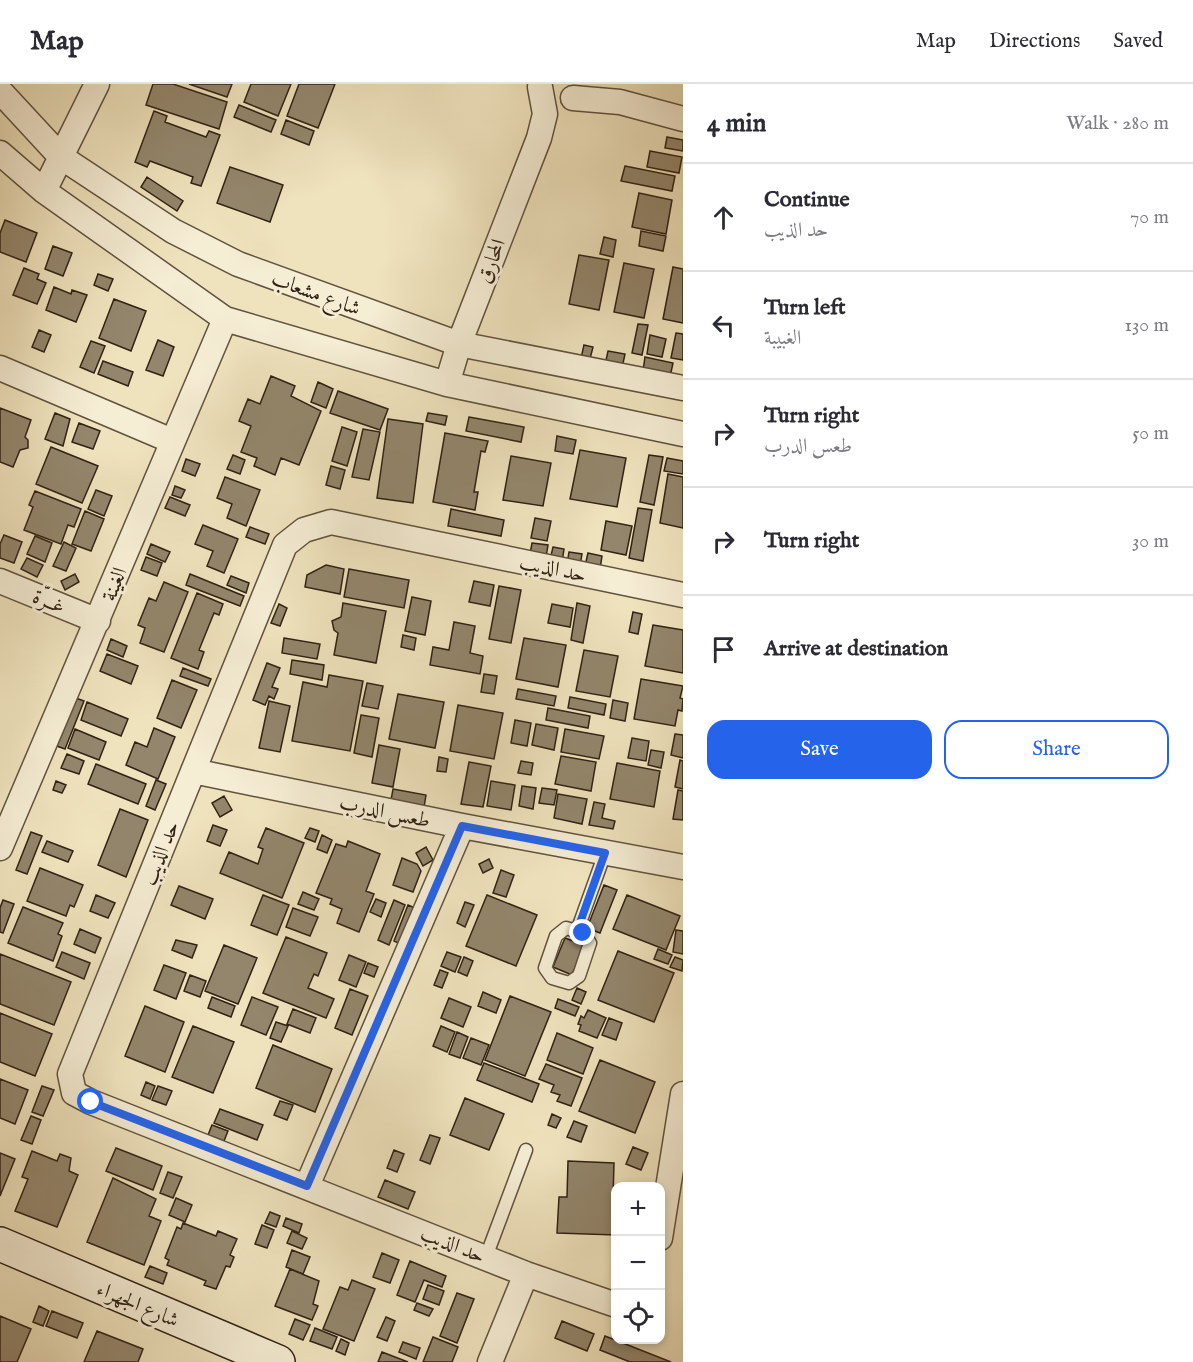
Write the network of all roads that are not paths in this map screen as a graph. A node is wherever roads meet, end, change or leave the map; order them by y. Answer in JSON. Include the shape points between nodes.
{"nodes":[{"id":1,"x":97,"y":84,"type":"edge"},
{"id":2,"x":607,"y":84,"type":"edge"},
{"id":3,"x":540,"y":86,"type":"edge"},
{"id":4,"x":0,"y":91,"type":"edge"},
{"id":5,"x":576,"y":94,"type":"edge"},
{"id":6,"x":632,"y":105,"type":"junction"},
{"id":7,"x":683,"y":118,"type":"edge"},
{"id":8,"x":539,"y":138,"type":"junction"},
{"id":9,"x":0,"y":153,"type":"edge"},
{"id":10,"x":61,"y":157,"type":"junction"},
{"id":11,"x":45,"y":190,"type":"junction"},
{"id":12,"x":225,"y":319,"type":"junction"},
{"id":13,"x":459,"y":344,"type":"junction"},
{"id":14,"x":0,"y":368,"type":"edge"},
{"id":15,"x":447,"y":384,"type":"junction"},
{"id":16,"x":683,"y":388,"type":"edge"},
{"id":17,"x":683,"y":434,"type":"edge"},
{"id":18,"x":172,"y":441,"type":"junction"},
{"id":19,"x":0,"y":581,"type":"edge"},
{"id":20,"x":683,"y":595,"type":"edge"},
{"id":21,"x":98,"y":621,"type":"junction"},
{"id":22,"x":193,"y":771,"type":"junction"},
{"id":23,"x":8,"y":808,"type":"edge"},
{"id":24,"x":462,"y":826,"type":"junction"},
{"id":25,"x":0,"y":848,"type":"edge"},
{"id":26,"x":605,"y":853,"type":"junction"},
{"id":27,"x":683,"y":867,"type":"edge"},
{"id":28,"x":577,"y":931,"type":"junction"},
{"id":29,"x":683,"y":1094,"type":"edge"},
{"id":30,"x":526,"y":1150,"type":"dead end"},
{"id":31,"x":307,"y":1186,"type":"junction"},
{"id":32,"x":660,"y":1236,"type":"edge"},
{"id":33,"x":0,"y":1244,"type":"edge"},
{"id":34,"x":486,"y":1257,"type":"junction"},
{"id":35,"x":526,"y":1274,"type":"junction"},
{"id":36,"x":611,"y":1304,"type":"edge"},
{"id":37,"x":278,"y":1362,"type":"edge"},
{"id":38,"x":490,"y":1362,"type":"edge"}],
"edges":[{"from":1,"to":10,"type":"street"},
{"from":2,"to":6,"type":"street"},
{"from":3,"to":5,"type":"street","via":[[555,99]]},
{"from":3,"to":8,"type":"street","name":"المحارق","via":[[545,114]]},
{"from":4,"to":10,"type":"street","name":"شارع مشعاب"},
{"from":5,"to":6,"type":"street"},
{"from":5,"to":8,"type":"street","name":"المحارق"},
{"from":6,"to":7,"type":"street"},
{"from":8,"to":13,"type":"street","name":"المحارق"},
{"from":9,"to":11,"type":"street"},
{"from":10,"to":11,"type":"street"},
{"from":10,"to":13,"type":"street","name":"شارع مشعاب","via":[[173,231],[238,264]]},
{"from":11,"to":12,"type":"street"},
{"from":12,"to":15,"type":"street"},
{"from":12,"to":18,"type":"street","name":"الغينة"},
{"from":13,"to":15,"type":"street","name":"المحارق"},
{"from":13,"to":16,"type":"street","name":"شارع مشعاب"},
{"from":14,"to":18,"type":"street"},
{"from":15,"to":17,"type":"street"},
{"from":18,"to":21,"type":"street","name":"الغينة"},
{"from":19,"to":21,"type":"street","name":"غــرّة"},
{"from":20,"to":22,"type":"street","name":"حد الذيب","via":[[331,522],[304,530],[285,545]]},
{"from":21,"to":23,"type":"street","name":"الغينة"},
{"from":22,"to":24,"type":"street","name":"طعس الدرب"},
{"from":22,"to":31,"type":"street","name":"حد الذيب","via":[[70,1074],[74,1093]]},
{"from":23,"to":25,"type":"street","name":"الغينة"},
{"from":24,"to":26,"type":"street","name":"طعس الدرب"},
{"from":24,"to":31,"type":"street"},
{"from":26,"to":27,"type":"street","name":"طعس الدرب"},
{"from":26,"to":28,"type":"lane"},
{"from":28,"to":28,"type":"lane","via":[[560,930],[546,962],[547,974],[563,983],[575,981],[590,949],[588,937]]},
{"from":29,"to":32,"type":"street"},
{"from":30,"to":34,"type":"lane"},
{"from":31,"to":34,"type":"street","name":"حد الذيب"},
{"from":33,"to":37,"type":"street","name":"شارع الجهراء"},
{"from":34,"to":35,"type":"street","name":"حد الذيب"},
{"from":35,"to":36,"type":"street","name":"حد الذيب"},
{"from":35,"to":38,"type":"street"}]}
